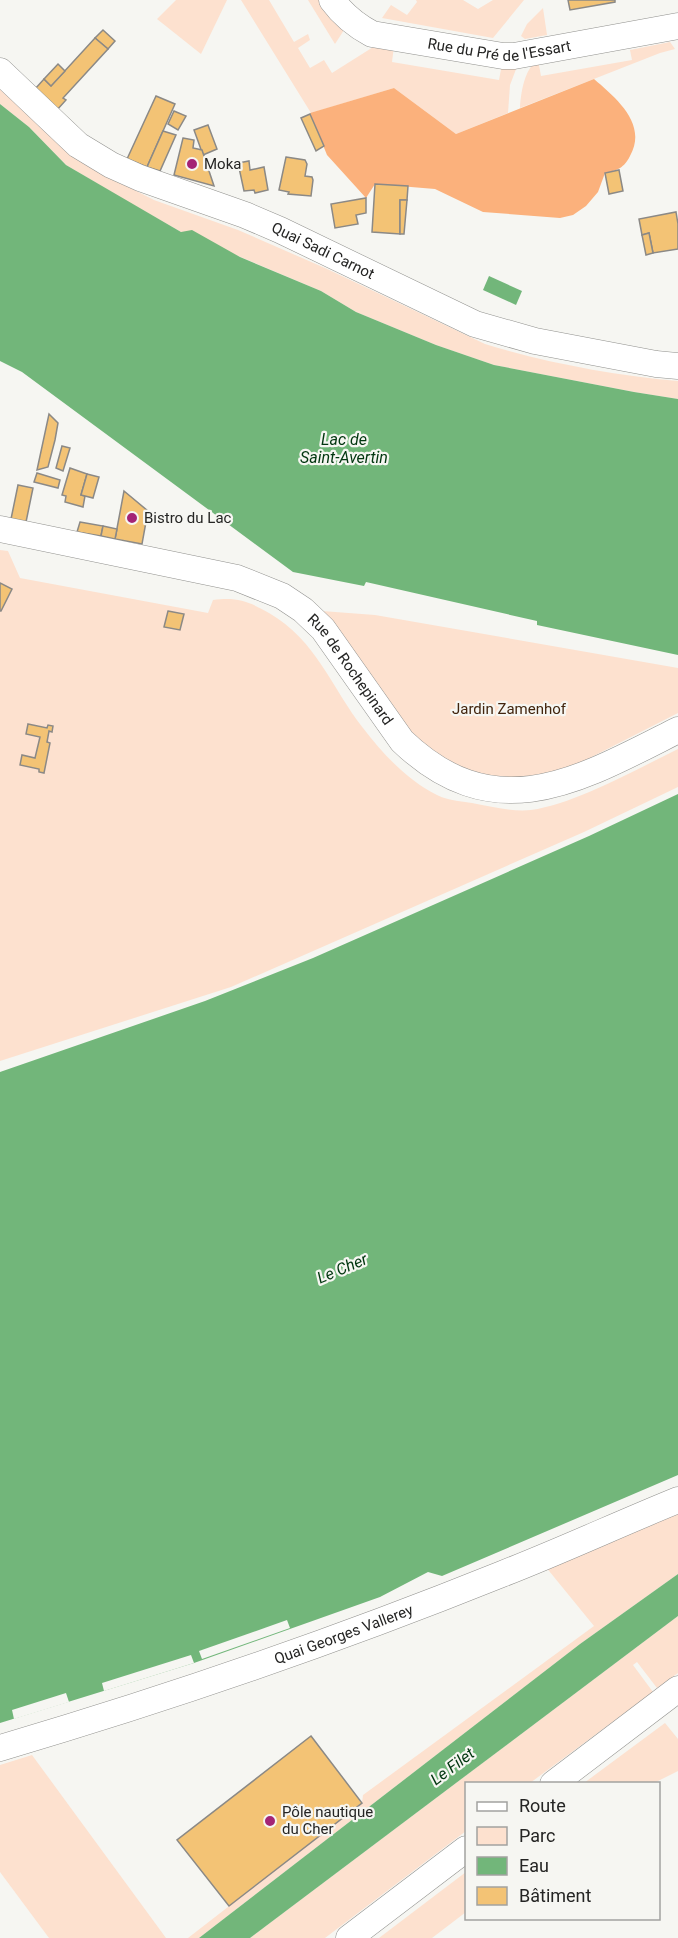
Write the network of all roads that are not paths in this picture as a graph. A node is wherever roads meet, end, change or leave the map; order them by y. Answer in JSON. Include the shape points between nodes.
{"nodes":[{"id":1,"x":332,"y":0,"type":"edge"},
{"id":2,"x":678,"y":26,"type":"edge"},
{"id":3,"x":0,"y":71,"type":"edge"},
{"id":4,"x":678,"y":366,"type":"edge"},
{"id":5,"x":0,"y":529,"type":"edge"},
{"id":6,"x":678,"y":730,"type":"edge"},
{"id":7,"x":678,"y":1500,"type":"edge"},
{"id":8,"x":678,"y":1689,"type":"edge"},
{"id":9,"x":0,"y":1748,"type":"edge"},
{"id":10,"x":556,"y":1782,"type":"edge"},
{"id":11,"x":465,"y":1850,"type":"edge"},
{"id":12,"x":350,"y":1938,"type":"edge"}],
"edges":[{"from":1,"to":2,"type":"street","name":"Rue du Pré de l'Essart","via":[[356,25],[372,34],[503,56]]},
{"from":3,"to":4,"type":"street","name":"Quai Sadi Carnot","via":[[78,145],[111,165],[280,230],[475,324],[535,341]]},
{"from":5,"to":6,"type":"street","name":"Rue de Rochepinard","via":[[237,578],[282,596],[323,629],[416,755],[435,769],[471,785],[517,790],[566,783]]},
{"from":7,"to":9,"type":"street","name":"Quai Georges Vallerey","via":[[392,1617]]},
{"from":8,"to":10,"type":"street"},
{"from":11,"to":12,"type":"street"}]}
